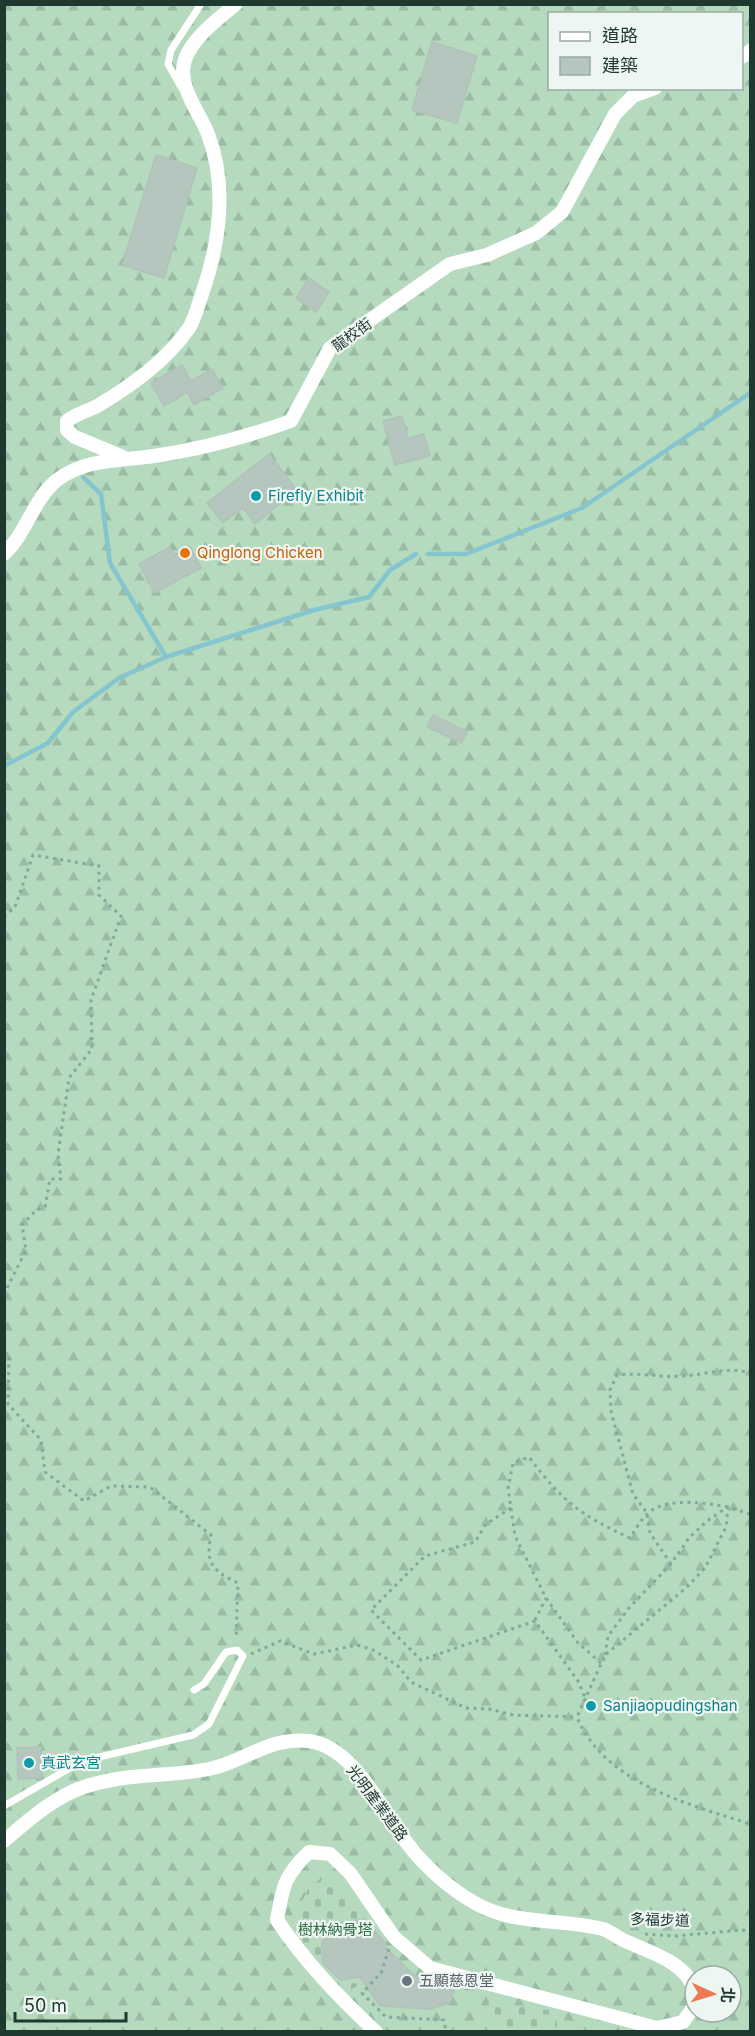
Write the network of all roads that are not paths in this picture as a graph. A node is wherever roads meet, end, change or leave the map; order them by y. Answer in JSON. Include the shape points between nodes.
{"nodes":[{"id":1,"x":201,"y":4,"type":"edge"},
{"id":2,"x":236,"y":4,"type":"edge"},
{"id":3,"x":650,"y":90,"type":"edge"},
{"id":4,"x":190,"y":98,"type":"junction"},
{"id":5,"x":124,"y":458,"type":"junction"},
{"id":6,"x":4,"y":554,"type":"edge"},
{"id":7,"x":194,"y":1690,"type":"dead end"},
{"id":8,"x":4,"y":1806,"type":"edge"},
{"id":9,"x":4,"y":1840,"type":"edge"},
{"id":10,"x":683,"y":1973,"type":"edge"},
{"id":11,"x":683,"y":2022,"type":"edge"},
{"id":12,"x":376,"y":2031,"type":"edge"}],
"edges":[{"from":1,"to":4,"type":"lane","via":[[171,50],[168,64]]},
{"from":2,"to":4,"type":"street","via":[[189,51],[183,70]]},
{"from":3,"to":5,"type":"street","name":"龍校街","via":[[633,96],[615,114],[562,212],[536,233],[487,255],[450,264],[330,348],[291,421],[224,442]]},
{"from":4,"to":5,"type":"street","via":[[207,134],[220,187],[213,257],[190,326],[170,352],[141,377],[67,421],[67,430],[75,437]]},
{"from":5,"to":6,"type":"street","name":"龍校街","via":[[70,471],[54,482]]},
{"from":7,"to":8,"type":"lane","via":[[204,1684],[226,1652],[236,1650],[243,1656],[209,1724],[193,1735],[82,1761]]},
{"from":9,"to":10,"type":"street","name":"光明產業道路","via":[[64,1796],[87,1786],[211,1769],[265,1746],[310,1741],[333,1750],[352,1767],[408,1845],[446,1883],[474,1903],[501,1916],[604,1929],[657,1954]]},
{"from":11,"to":12,"type":"street","via":[[657,2028],[430,1968],[394,1937],[350,1873],[330,1854],[309,1852],[292,1868],[282,1887],[277,1920],[302,1956]]}]}
